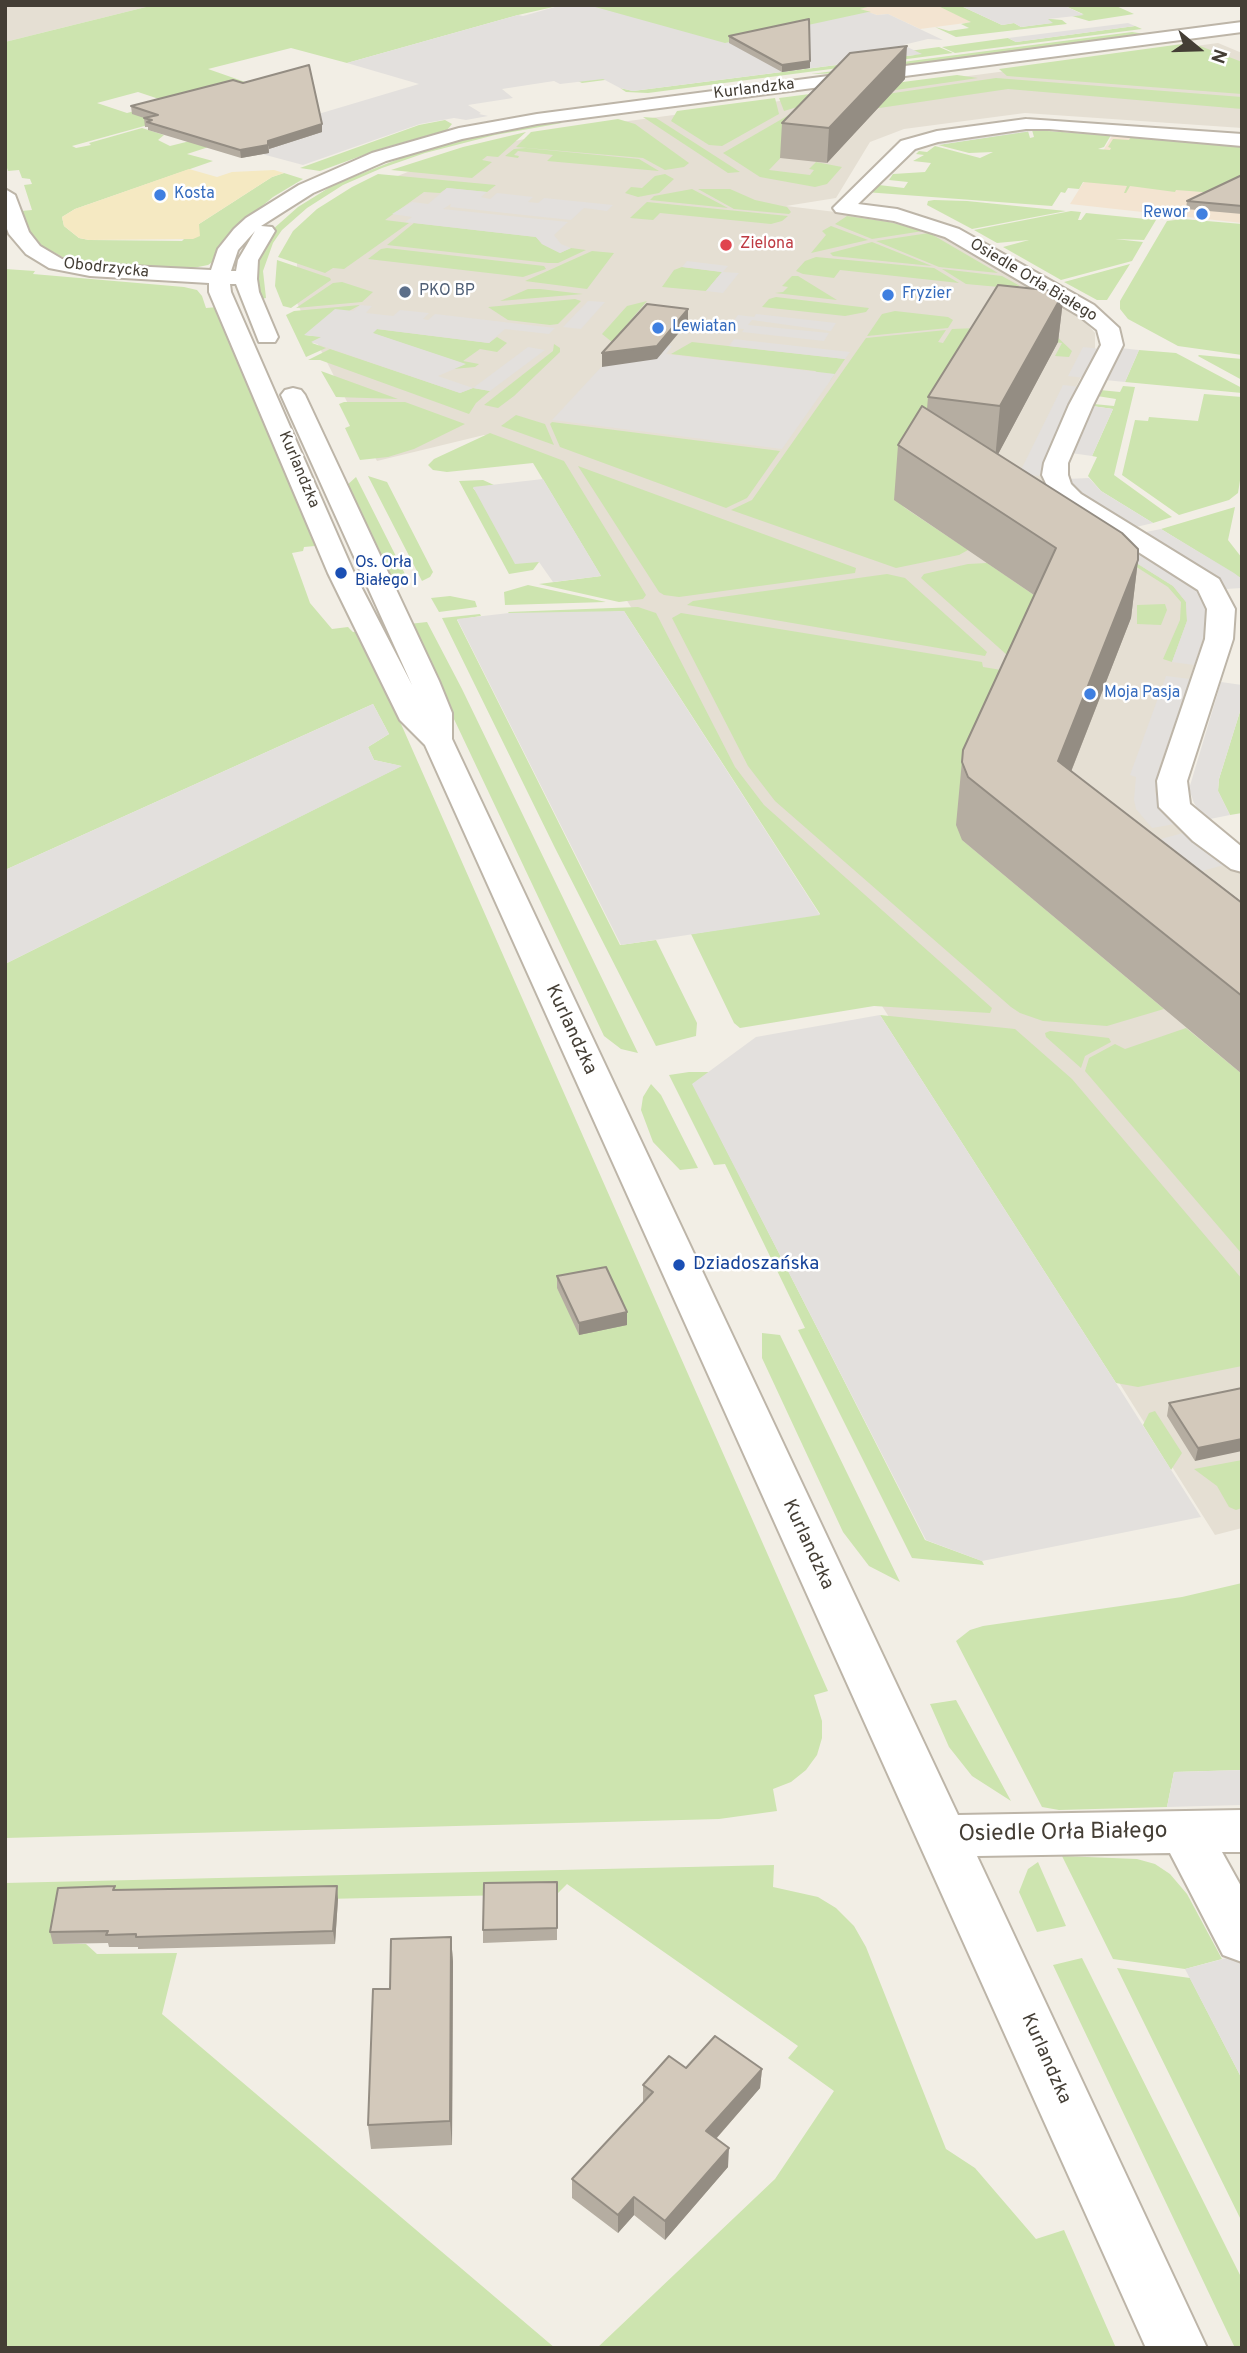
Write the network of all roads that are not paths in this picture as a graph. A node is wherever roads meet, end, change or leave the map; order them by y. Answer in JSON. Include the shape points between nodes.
{"nodes":[{"id":1,"x":1242,"y":27,"type":"edge"},
{"id":2,"x":1242,"y":140,"type":"edge"},
{"id":3,"x":5,"y":195,"type":"edge"},
{"id":4,"x":281,"y":206,"type":"junction"},
{"id":5,"x":14,"y":240,"type":"edge"},
{"id":6,"x":219,"y":277,"type":"junction"},
{"id":7,"x":246,"y":278,"type":"junction"},
{"id":8,"x":438,"y":741,"type":"junction"},
{"id":9,"x":1242,"y":862,"type":"edge"},
{"id":10,"x":1242,"y":1831,"type":"edge"},
{"id":11,"x":1185,"y":1832,"type":"junction"},
{"id":12,"x":942,"y":1836,"type":"junction"},
{"id":13,"x":1242,"y":1939,"type":"edge"},
{"id":14,"x":1177,"y":2348,"type":"edge"}],
"edges":[{"from":1,"to":4,"type":"street","name":"Kurlandzka","via":[[496,125],[379,157],[326,178]]},
{"from":2,"to":9,"type":"street","name":"Osiedle Orła Białego","via":[[1049,124],[937,136],[908,145],[843,208],[897,215],[952,233],[1086,310],[1108,328],[1112,345],[1081,405],[1055,475],[1059,487],[1072,499],[1209,585],[1221,609],[1219,639],[1172,781],[1175,807]]},
{"from":3,"to":5,"type":"street","name":"Obodrzycka","via":[[16,228]]},
{"from":4,"to":6,"type":"street","name":"Kurlandzka","via":[[241,233],[228,249]]},
{"from":4,"to":7,"type":"street","name":"Kurlandzka","via":[[251,253]]},
{"from":5,"to":6,"type":"street","name":"Obodrzycka","via":[[62,265]]},
{"from":6,"to":7,"type":"street","name":"Obodrzycka"},
{"from":6,"to":8,"type":"street","name":"Kurlandzka","via":[[220,292],[365,623],[415,720]]},
{"from":7,"to":8,"type":"street","name":"Kurlandzka","via":[[280,368],[425,681],[437,713]]},
{"from":8,"to":12,"type":"street","name":"Kurlandzka"},
{"from":10,"to":11,"type":"street","name":"Osiedle Orła Białego"},
{"from":11,"to":12,"type":"street","name":"Osiedle Orła Białego"},
{"from":11,"to":13,"type":"street","name":"Osiedle Orła Białego"},
{"from":12,"to":14,"type":"street","name":"Kurlandzka"}]}
